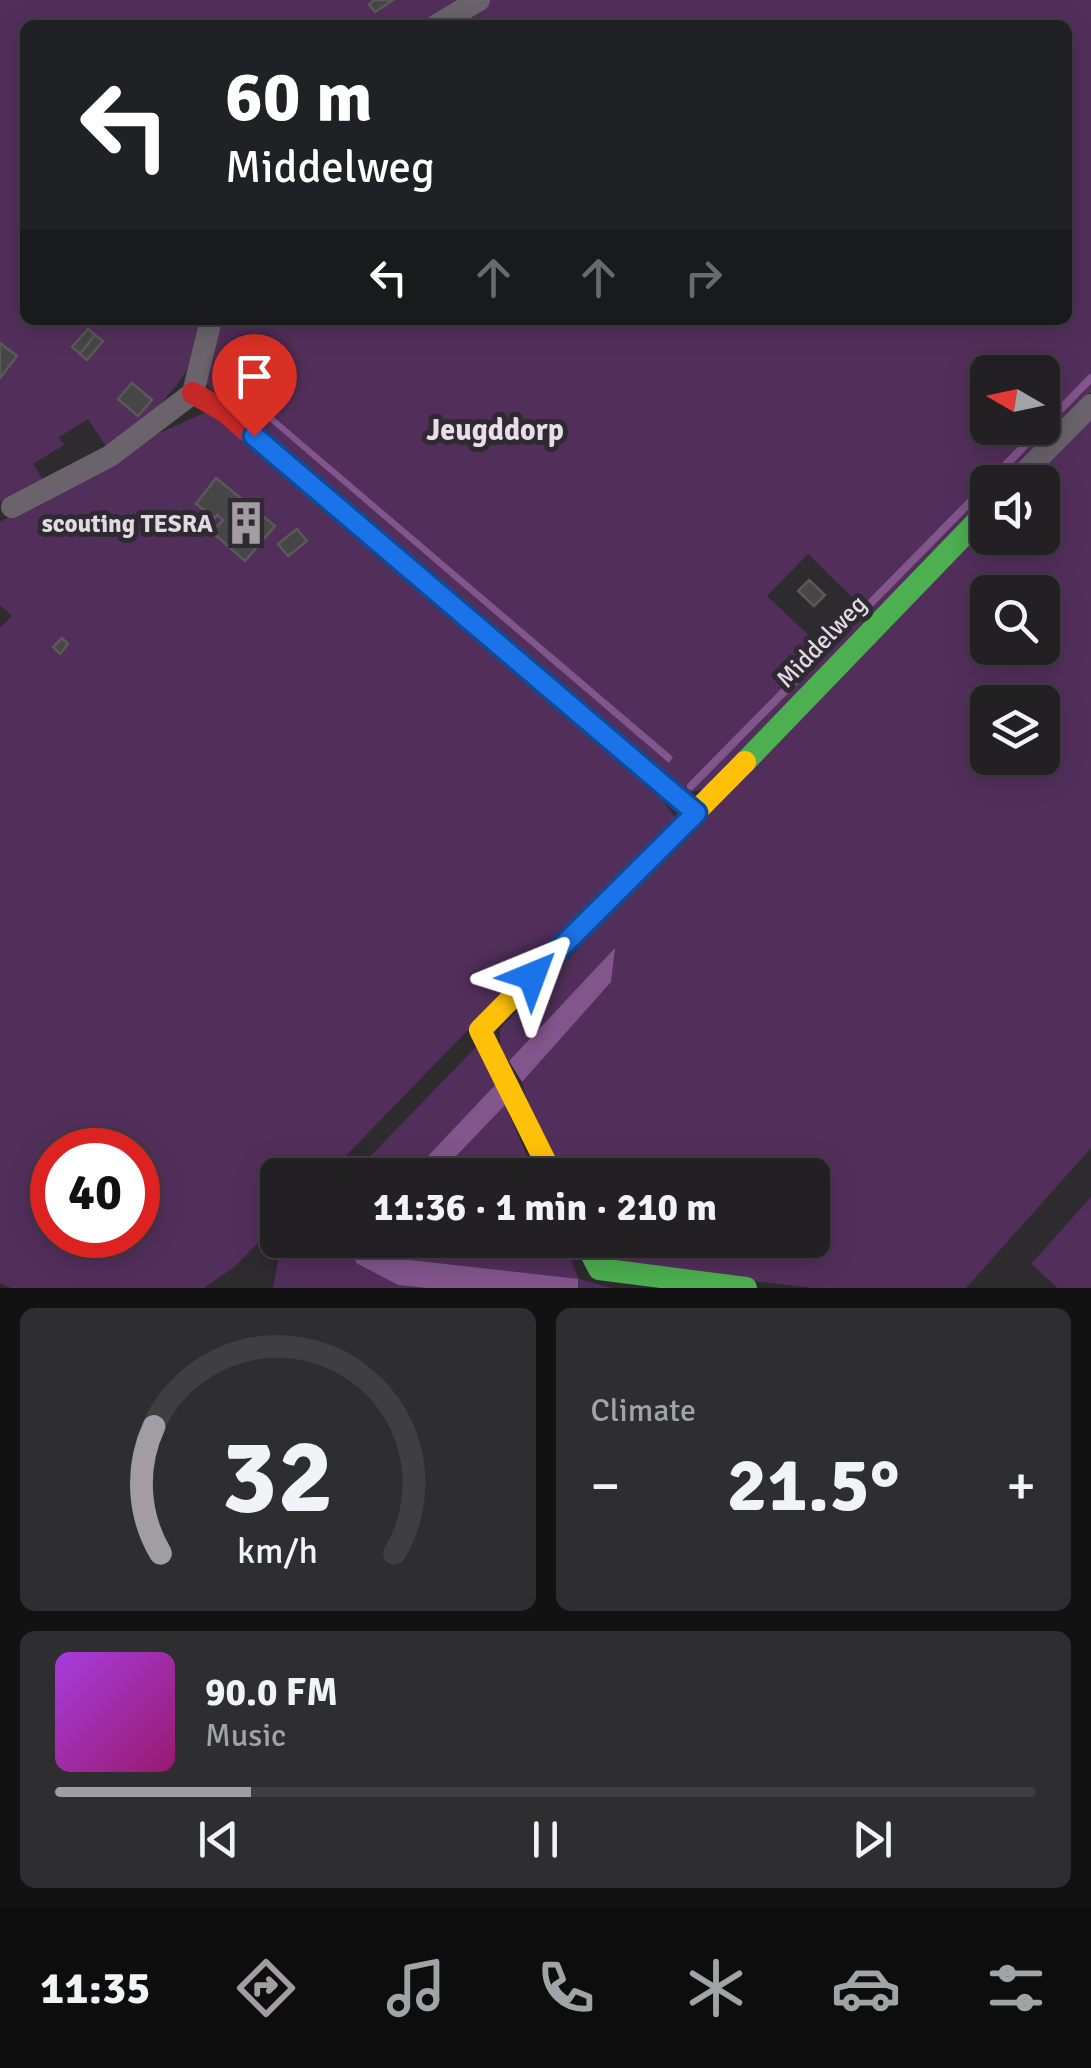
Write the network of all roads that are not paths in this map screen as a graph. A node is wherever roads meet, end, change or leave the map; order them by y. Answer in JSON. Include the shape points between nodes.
{"nodes":[{"id":1,"x":478,"y":0,"type":"edge"},
{"id":2,"x":445,"y":20,"type":"edge"},
{"id":3,"x":210,"y":325,"type":"edge"},
{"id":4,"x":193,"y":393,"type":"junction"},
{"id":5,"x":1091,"y":405,"type":"edge"},
{"id":6,"x":1031,"y":465,"type":"edge"},
{"id":7,"x":12,"y":506,"type":"dead end"},
{"id":8,"x":970,"y":529,"type":"edge"},
{"id":9,"x":696,"y":813,"type":"junction"},
{"id":10,"x":544,"y":1158,"type":"edge"},
{"id":11,"x":593,"y":1258,"type":"edge"},
{"id":12,"x":746,"y":1288,"type":"edge"}],
"edges":[{"from":1,"to":2,"type":"street"},
{"from":3,"to":4,"type":"street"},
{"from":4,"to":7,"type":"street","via":[[110,456]]},
{"from":4,"to":9,"type":"street","via":[[224,411]]},
{"from":5,"to":6,"type":"street"},
{"from":8,"to":9,"type":"street","name":"Middelweg"},
{"from":9,"to":10,"type":"street","name":"Middelweg","via":[[480,1030]]},
{"from":11,"to":12,"type":"street","via":[[598,1268]]}]}
